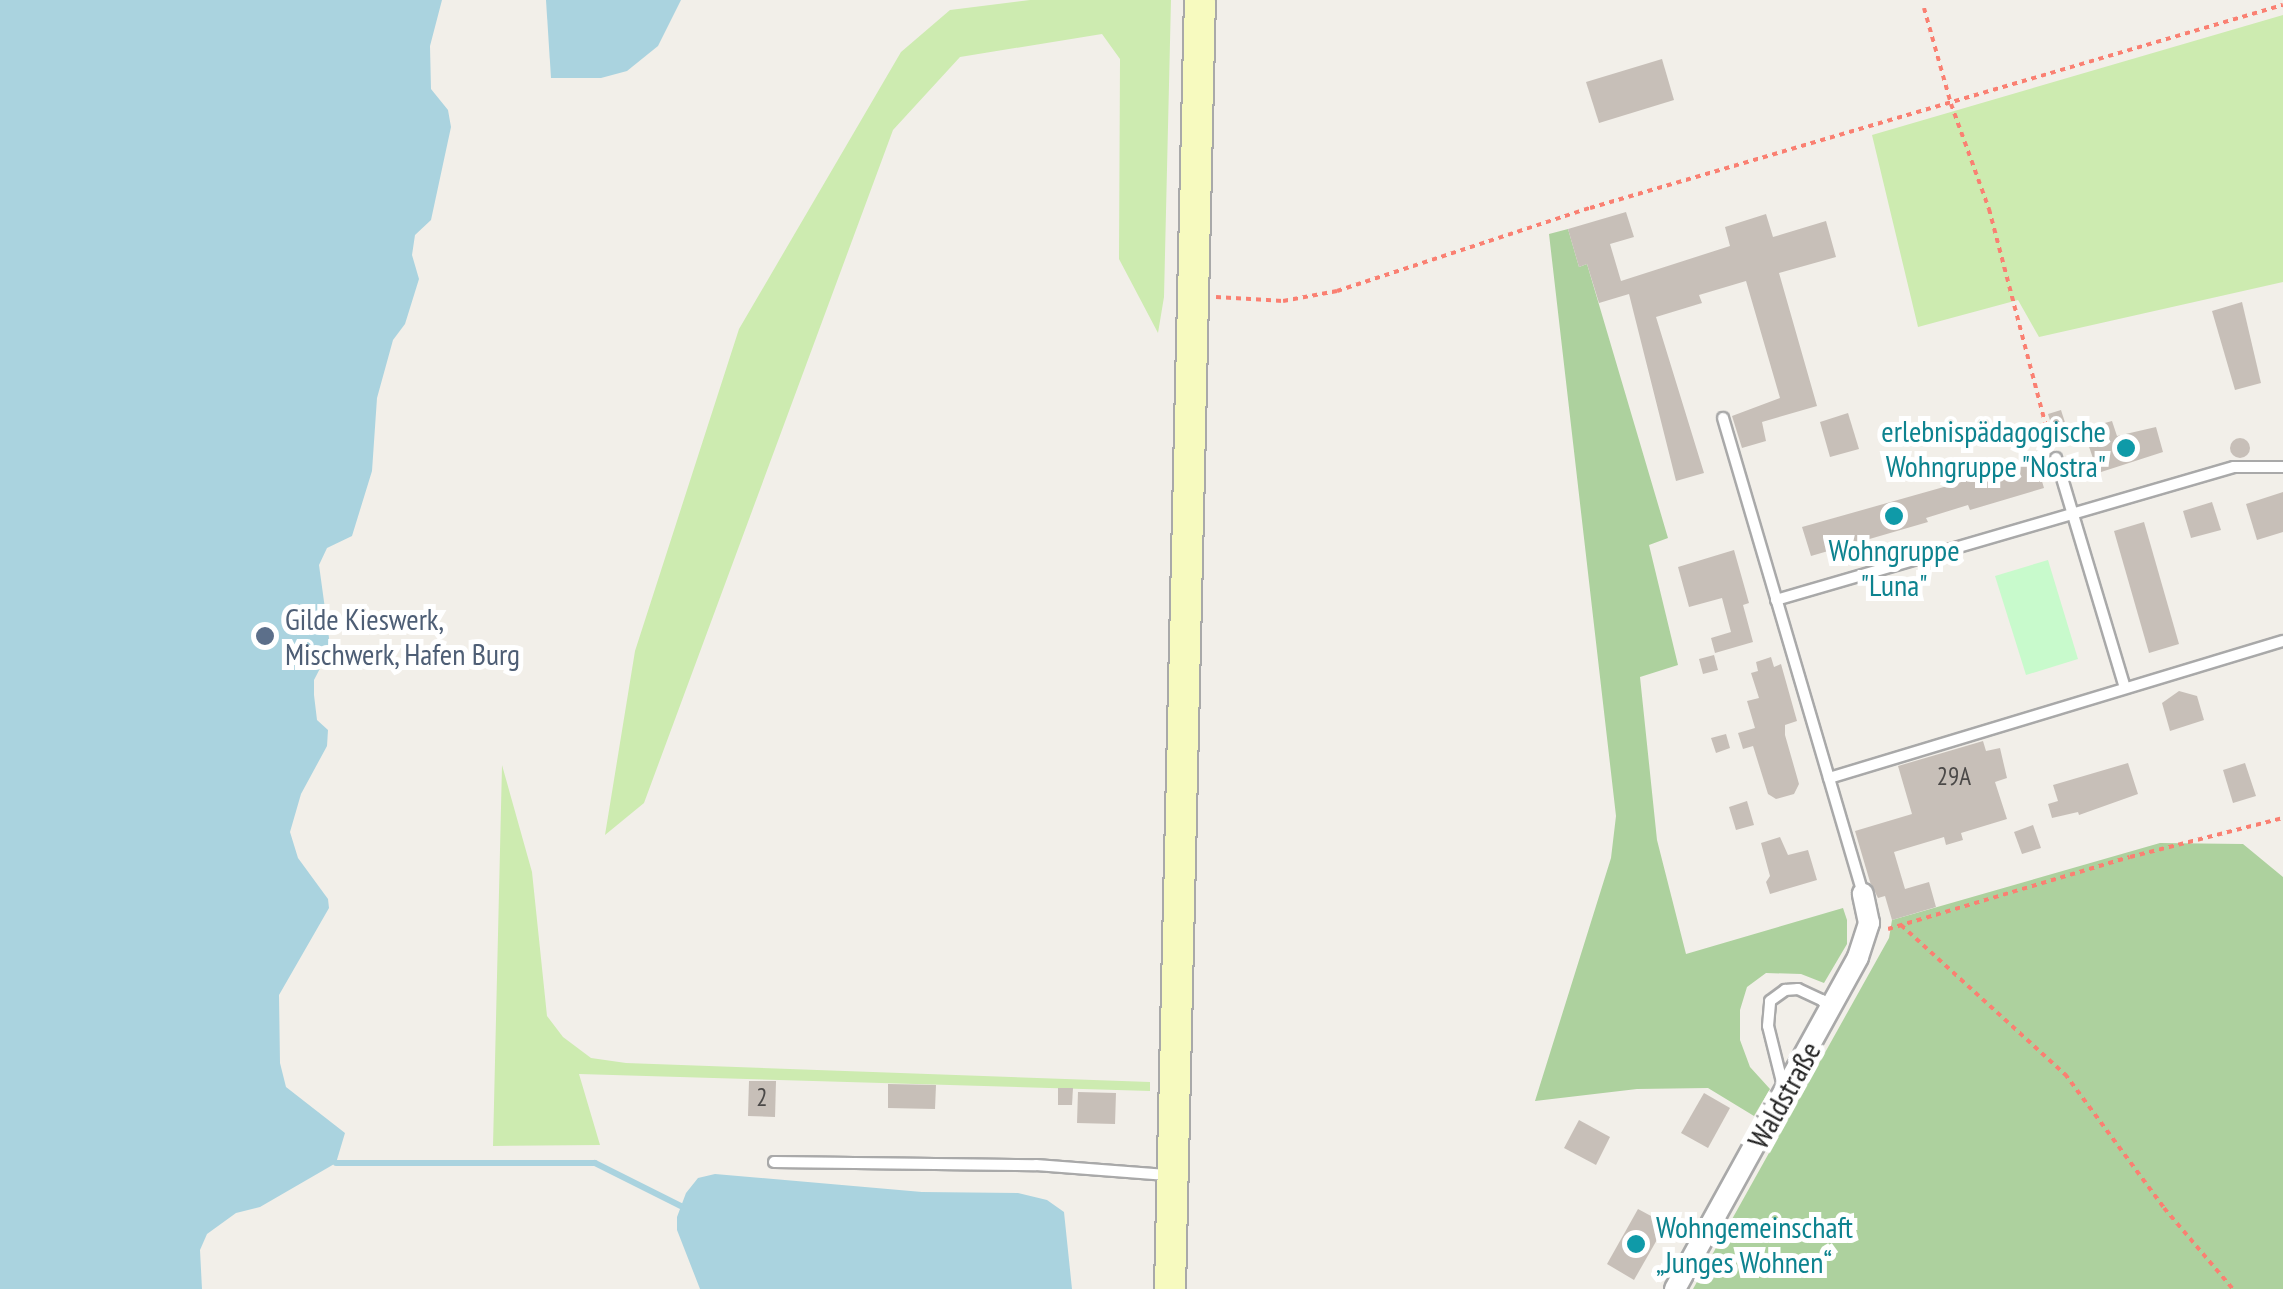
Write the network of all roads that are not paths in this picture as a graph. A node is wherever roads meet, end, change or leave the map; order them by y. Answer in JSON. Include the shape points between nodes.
{"nodes":[{"id":1,"x":1200,"y":0,"type":"edge"},
{"id":2,"x":1723,"y":418,"type":"dead end"},
{"id":3,"x":2056,"y":458,"type":"road end"},
{"id":4,"x":2283,"y":467,"type":"edge"},
{"id":5,"x":2074,"y":514,"type":"junction"},
{"id":6,"x":1776,"y":600,"type":"junction"},
{"id":7,"x":2283,"y":641,"type":"edge"},
{"id":8,"x":2125,"y":688,"type":"junction"},
{"id":9,"x":1829,"y":778,"type":"junction"},
{"id":10,"x":1863,"y":894,"type":"joint"},
{"id":11,"x":1831,"y":1012,"type":"junction"},
{"id":12,"x":1785,"y":1094,"type":"junction"},
{"id":13,"x":774,"y":1162,"type":"dead end"},
{"id":14,"x":1173,"y":1176,"type":"junction"},
{"id":15,"x":1170,"y":1289,"type":"edge"},
{"id":16,"x":1675,"y":1289,"type":"edge"}],
"edges":[{"from":1,"to":14,"type":"street"},
{"from":2,"to":6,"type":"lane"},
{"from":3,"to":5,"type":"lane"},
{"from":4,"to":5,"type":"lane","via":[[2234,467]]},
{"from":5,"to":6,"type":"lane"},
{"from":5,"to":8,"type":"lane"},
{"from":6,"to":9,"type":"lane"},
{"from":7,"to":8,"type":"lane"},
{"from":8,"to":9,"type":"lane"},
{"from":9,"to":10,"type":"lane"},
{"from":10,"to":11,"type":"street","name":"Waldstraße","via":[[1867,936]]},
{"from":11,"to":12,"type":"street","name":"Waldstraße"},
{"from":11,"to":12,"type":"lane","via":[[1798,989],[1770,1001],[1768,1026]]},
{"from":12,"to":16,"type":"street","name":"Waldstraße"},
{"from":13,"to":14,"type":"lane","via":[[1036,1164]]},
{"from":14,"to":15,"type":"street"}]}
